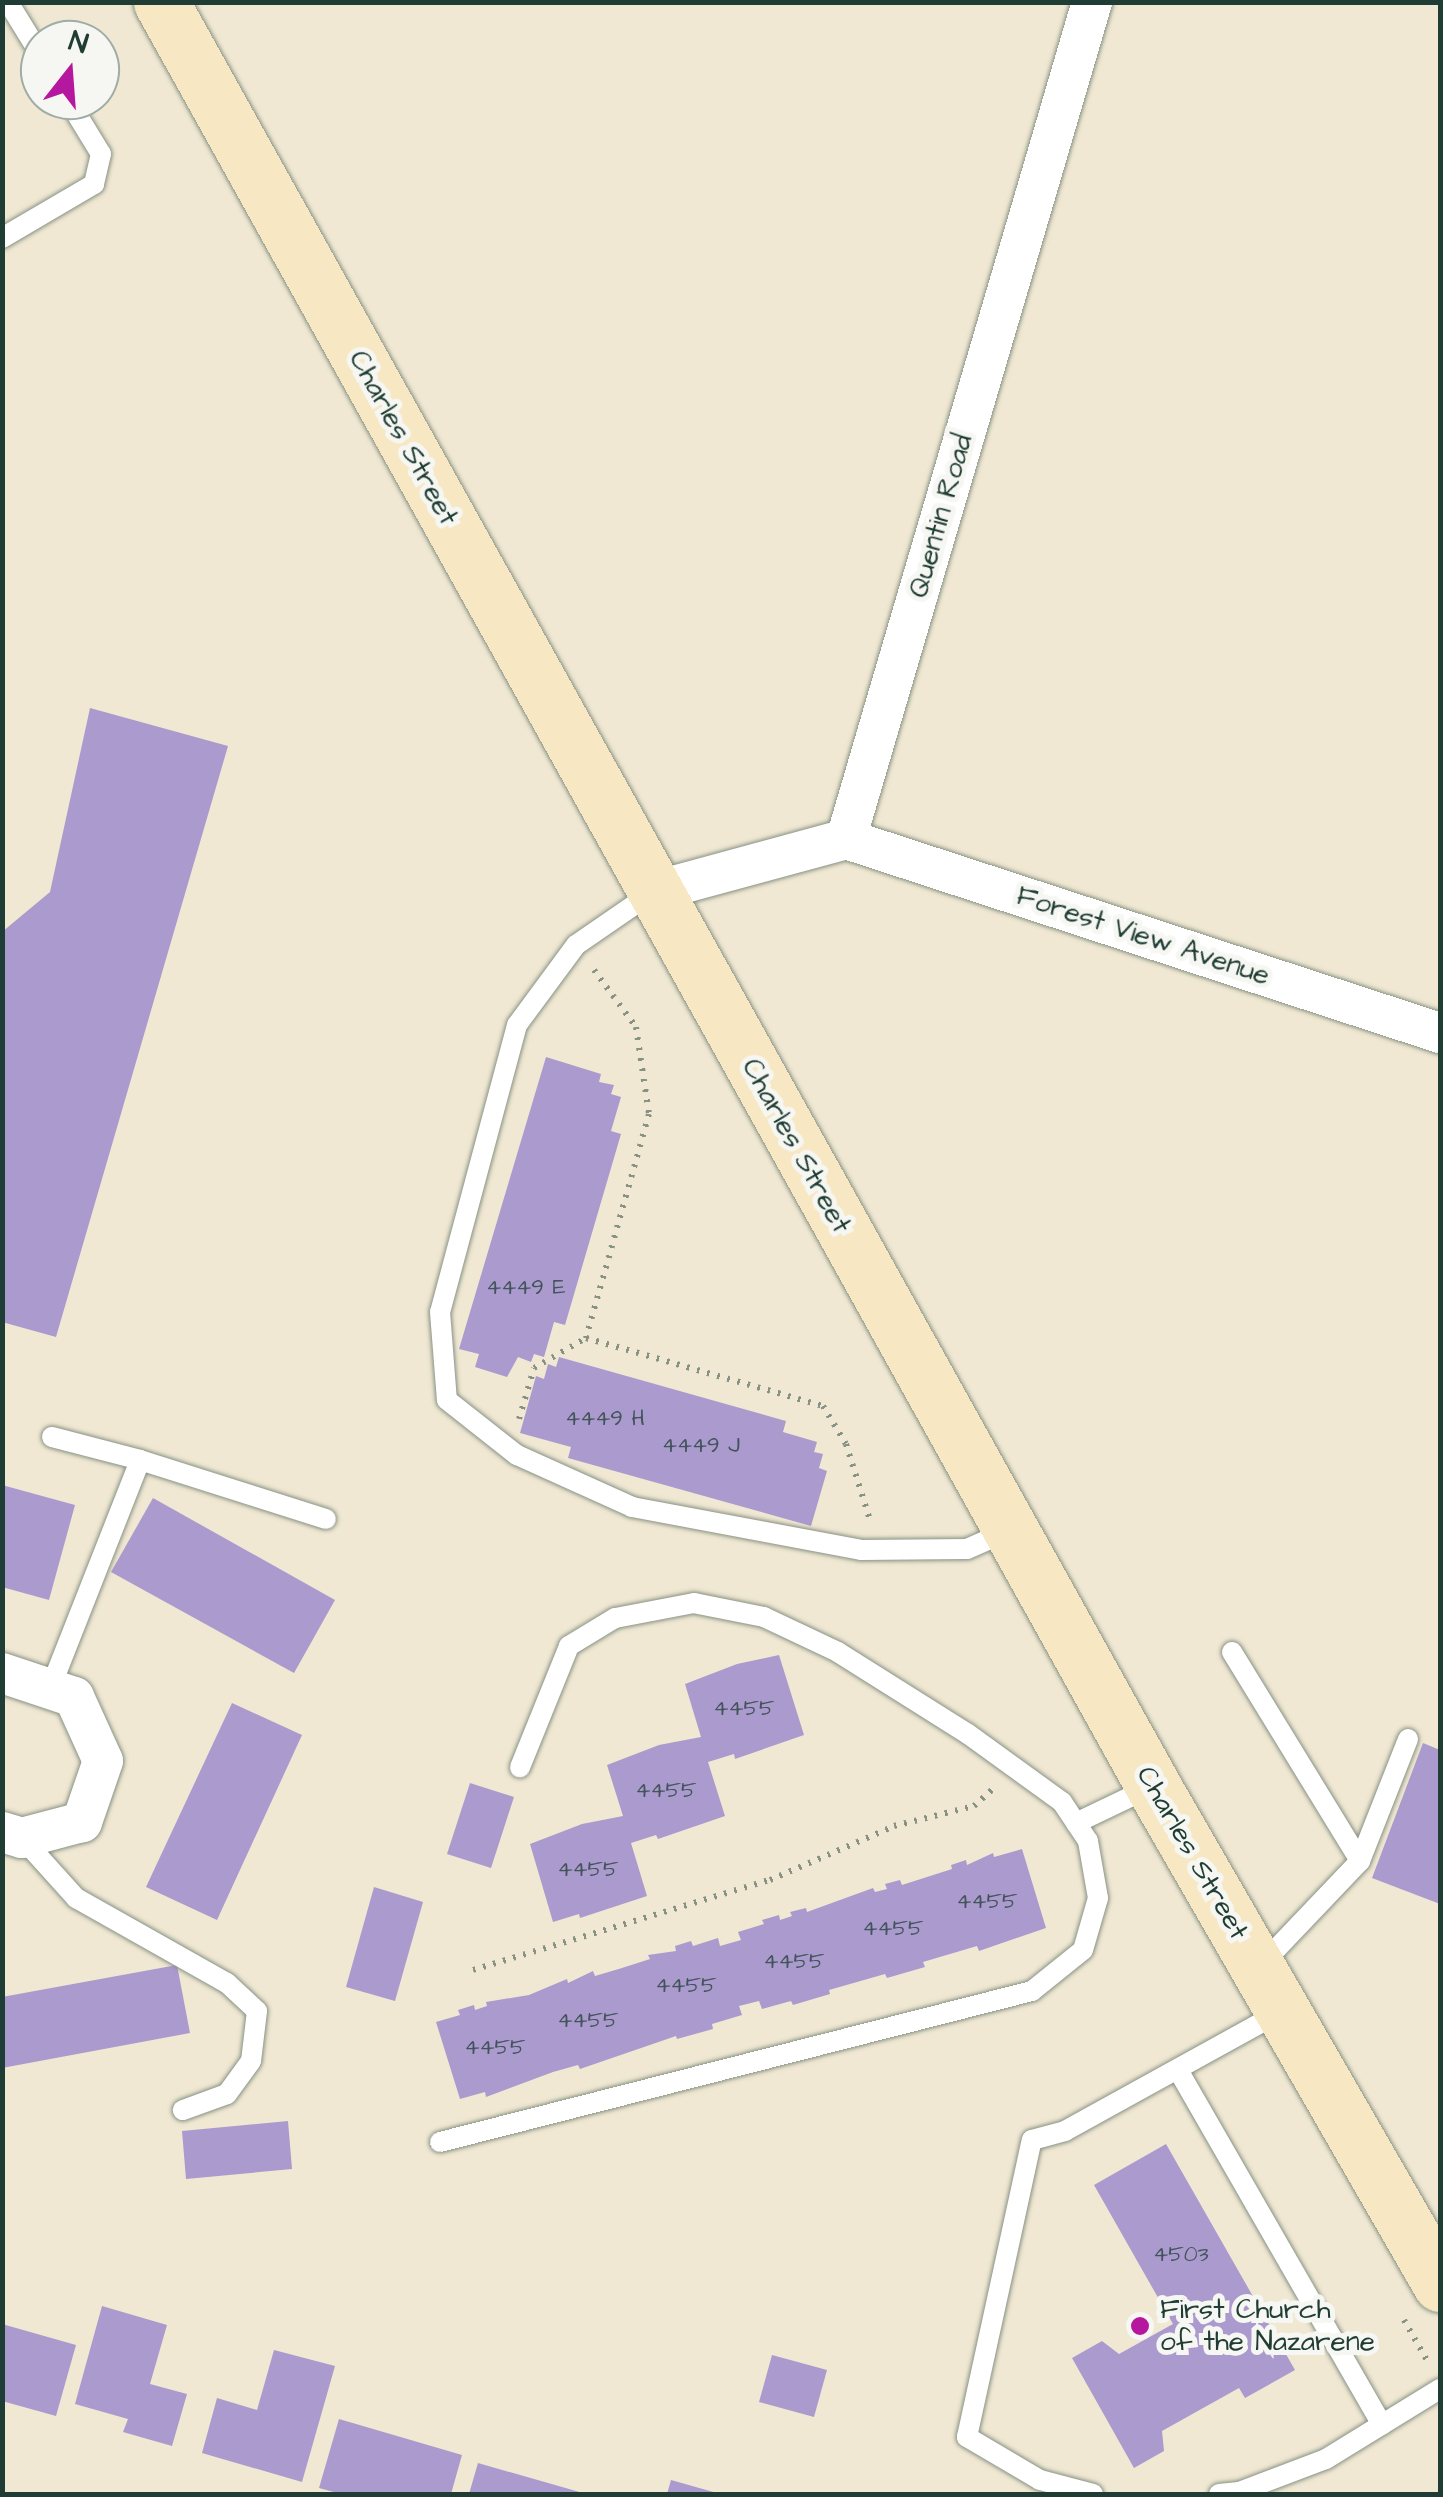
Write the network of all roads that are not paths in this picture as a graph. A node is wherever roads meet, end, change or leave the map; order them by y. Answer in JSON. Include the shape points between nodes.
{"nodes":[{"id":1,"x":161,"y":2,"type":"edge"},
{"id":2,"x":1092,"y":2,"type":"edge"},
{"id":3,"x":80,"y":120,"type":"edge"},
{"id":4,"x":2,"y":238,"type":"edge"},
{"id":5,"x":846,"y":839,"type":"junction"},
{"id":6,"x":655,"y":891,"type":"junction"},
{"id":7,"x":1440,"y":1032,"type":"edge"},
{"id":8,"x":52,"y":1437,"type":"dead end"},
{"id":9,"x":140,"y":1460,"type":"junction"},
{"id":10,"x":326,"y":1519,"type":"dead end"},
{"id":11,"x":1010,"y":1530,"type":"junction"},
{"id":12,"x":1232,"y":1652,"type":"dead end"},
{"id":13,"x":2,"y":1673,"type":"edge"},
{"id":14,"x":50,"y":1689,"type":"junction"},
{"id":15,"x":1408,"y":1739,"type":"dead end"},
{"id":16,"x":520,"y":1767,"type":"dead end"},
{"id":17,"x":1153,"y":1786,"type":"junction"},
{"id":18,"x":1076,"y":1823,"type":"junction"},
{"id":19,"x":12,"y":1835,"type":"edge"},
{"id":20,"x":1360,"y":1861,"type":"junction"},
{"id":21,"x":1271,"y":1990,"type":"junction"},
{"id":22,"x":1178,"y":2070,"type":"junction"},
{"id":23,"x":184,"y":2110,"type":"dead end"},
{"id":24,"x":440,"y":2142,"type":"dead end"},
{"id":25,"x":1440,"y":2284,"type":"edge"},
{"id":26,"x":1440,"y":2389,"type":"edge"},
{"id":27,"x":1382,"y":2426,"type":"junction"},
{"id":28,"x":1093,"y":2494,"type":"edge"},
{"id":29,"x":1219,"y":2494,"type":"edge"}],
"edges":[{"from":1,"to":6,"type":"main road","name":"Charles Street"},
{"from":2,"to":5,"type":"street","name":"Quentin Road"},
{"from":3,"to":4,"type":"lane","via":[[101,154],[94,184]]},
{"from":5,"to":6,"type":"street"},
{"from":5,"to":7,"type":"street","name":"Forest View Avenue"},
{"from":6,"to":11,"type":"main road","name":"Charles Street"},
{"from":6,"to":11,"type":"lane","via":[[576,945],[517,1025],[440,1312],[447,1400],[510,1450],[632,1507],[879,1550],[967,1549]]},
{"from":8,"to":9,"type":"lane"},
{"from":9,"to":10,"type":"lane"},
{"from":9,"to":14,"type":"lane"},
{"from":11,"to":17,"type":"main road","name":"Charles Street"},
{"from":12,"to":20,"type":"lane"},
{"from":13,"to":14,"type":"street"},
{"from":14,"to":19,"type":"street","via":[[74,1697],[103,1762],[82,1822]]},
{"from":15,"to":20,"type":"lane"},
{"from":16,"to":18,"type":"lane","via":[[569,1646],[615,1618],[694,1603],[764,1618],[838,1652],[1016,1768],[1062,1802]]},
{"from":17,"to":18,"type":"lane"},
{"from":17,"to":21,"type":"main road","name":"Charles Street"},
{"from":18,"to":24,"type":"lane","via":[[1088,1841],[1098,1898],[1082,1950],[1032,1991]]},
{"from":19,"to":23,"type":"lane","via":[[76,1898],[227,1984],[256,2010],[251,2061],[227,2094]]},
{"from":20,"to":21,"type":"lane"},
{"from":21,"to":22,"type":"lane"},
{"from":21,"to":25,"type":"main road","name":"Charles Street"},
{"from":22,"to":27,"type":"lane"},
{"from":22,"to":28,"type":"lane","via":[[1065,2131],[1032,2140],[967,2437],[1040,2480]]},
{"from":26,"to":27,"type":"lane"},
{"from":27,"to":29,"type":"lane","via":[[1326,2460]]}]}
